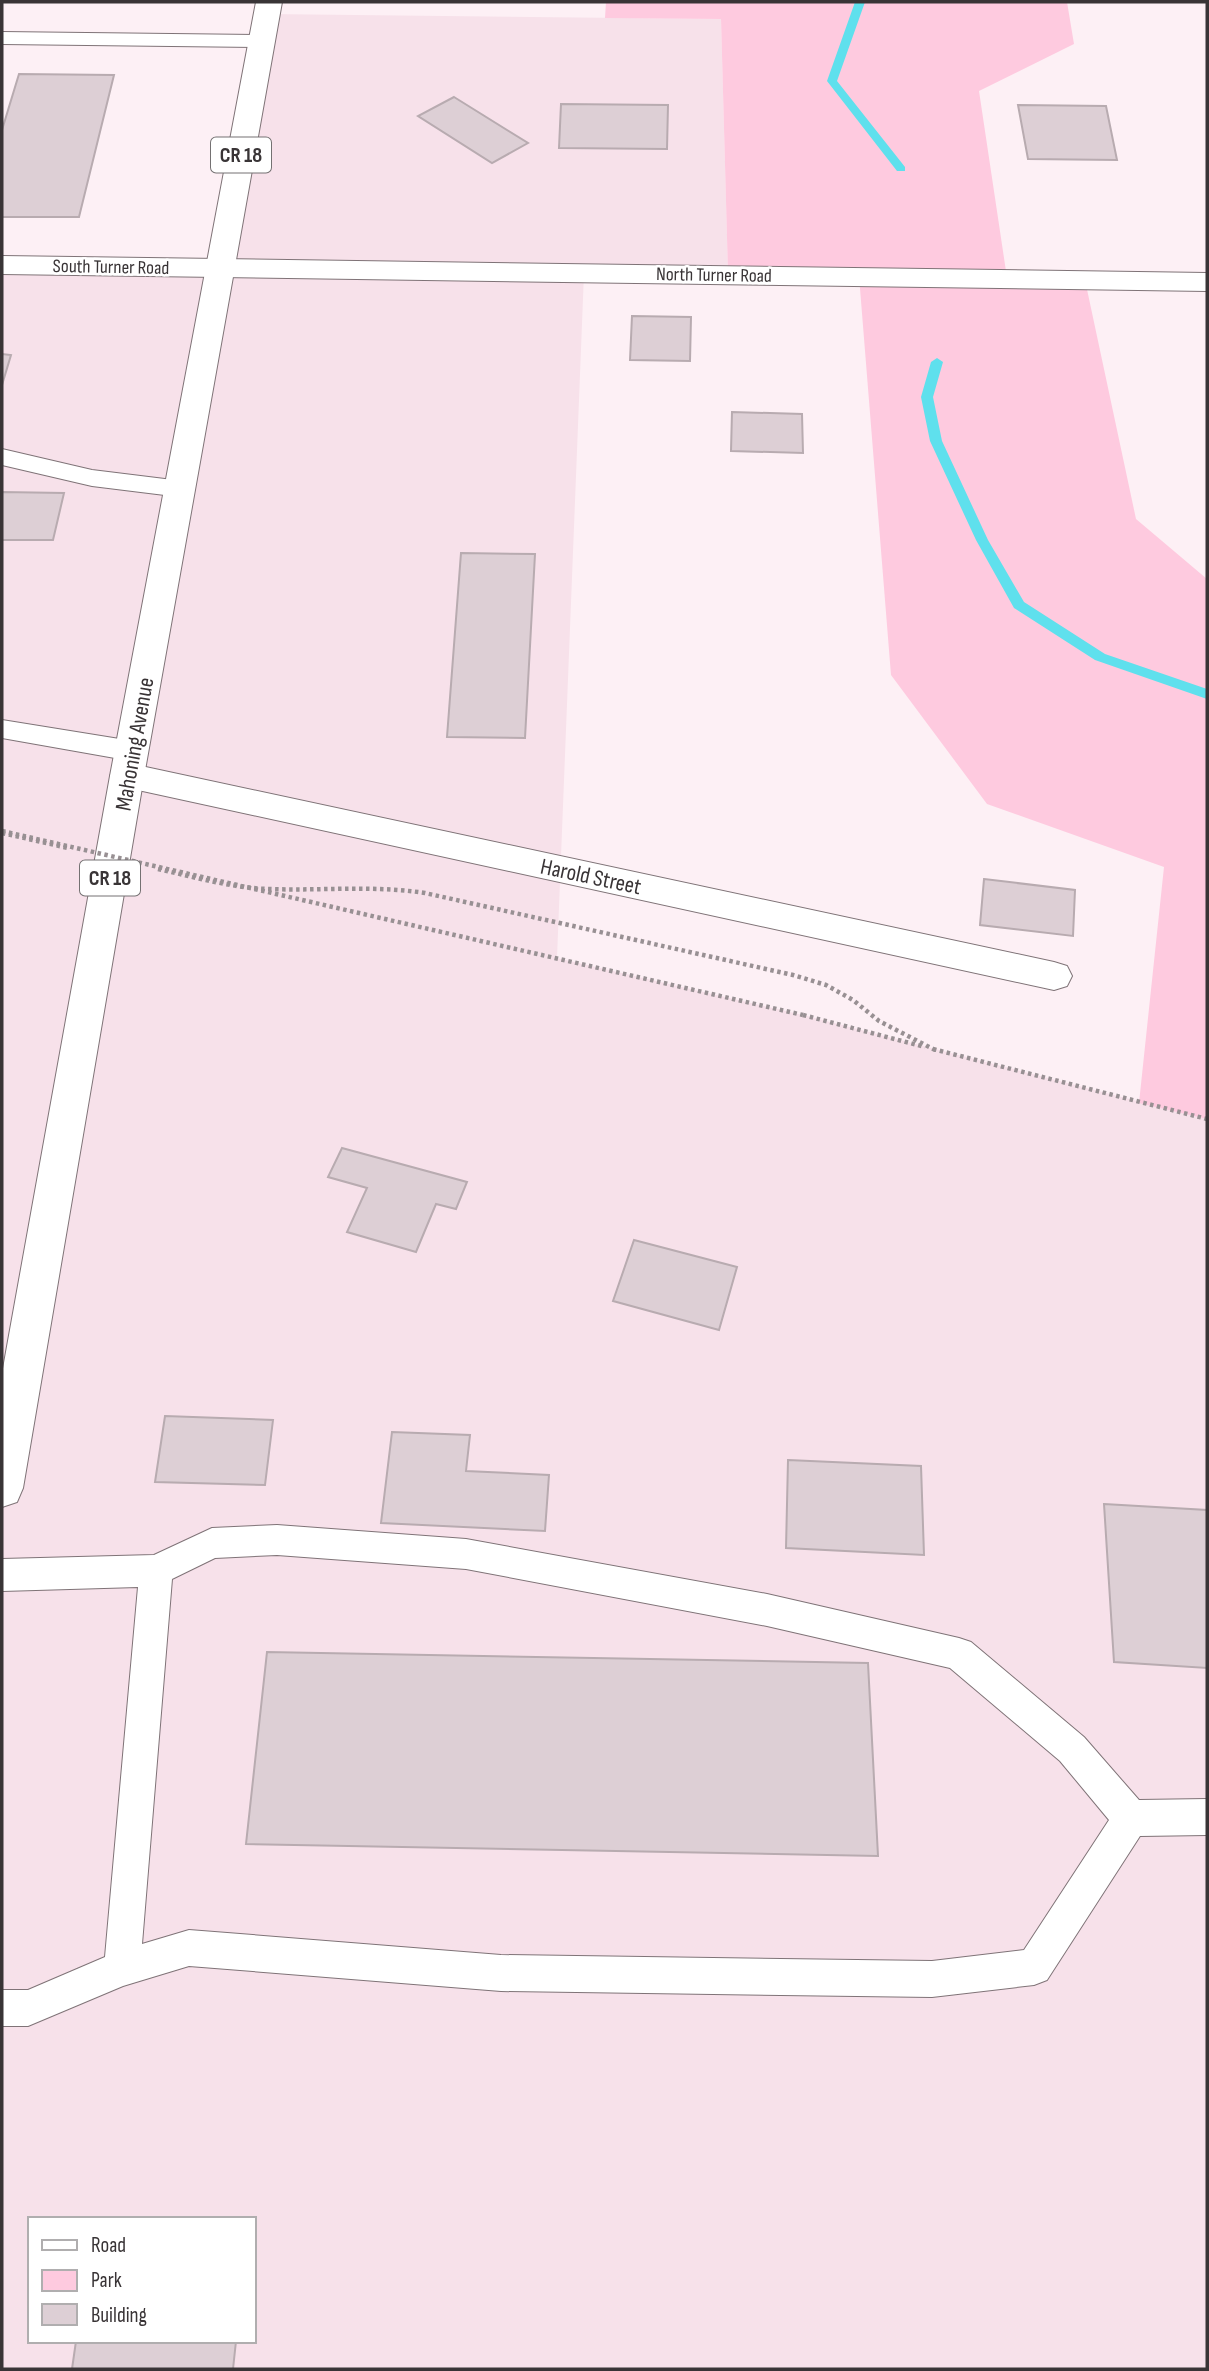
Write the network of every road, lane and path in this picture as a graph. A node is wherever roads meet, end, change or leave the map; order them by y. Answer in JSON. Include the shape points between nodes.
{"nodes":[{"id":1,"x":269,"y":2,"type":"edge"},
{"id":2,"x":2,"y":38,"type":"edge"},
{"id":3,"x":262,"y":41,"type":"junction"},
{"id":4,"x":2,"y":265,"type":"edge"},
{"id":5,"x":221,"y":268,"type":"junction"},
{"id":6,"x":1207,"y":282,"type":"edge"},
{"id":7,"x":2,"y":457,"type":"edge"},
{"id":8,"x":181,"y":489,"type":"junction"},
{"id":9,"x":2,"y":729,"type":"edge"},
{"id":10,"x":130,"y":763,"type":"junction"},
{"id":11,"x":2,"y":832,"type":"edge"},
{"id":12,"x":61,"y":847,"type":"dead end"},
{"id":13,"x":181,"y":874,"type":"dead end"},
{"id":14,"x":1054,"y":976,"type":"dead end"},
{"id":15,"x":935,"y":1050,"type":"junction"},
{"id":16,"x":1207,"y":1119,"type":"edge"},
{"id":17,"x":2,"y":1488,"type":"edge"},
{"id":18,"x":156,"y":1570,"type":"junction"},
{"id":19,"x":2,"y":1575,"type":"edge"},
{"id":20,"x":1207,"y":1817,"type":"edge"},
{"id":21,"x":1131,"y":1818,"type":"junction"},
{"id":22,"x":122,"y":1968,"type":"junction"},
{"id":23,"x":2,"y":2008,"type":"edge"}],
"edges":[{"from":1,"to":3,"type":"street","name":"Mahoning Avenue","number":"CR 18"},
{"from":2,"to":3,"type":"lane"},
{"from":3,"to":5,"type":"street","name":"Mahoning Avenue","number":"CR 18"},
{"from":4,"to":5,"type":"street","name":"South Turner Road"},
{"from":5,"to":6,"type":"street","name":"North Turner Road"},
{"from":5,"to":8,"type":"street","name":"Mahoning Avenue","number":"CR 18"},
{"from":7,"to":8,"type":"lane","via":[[92,478]]},
{"from":8,"to":10,"type":"street","name":"Mahoning Avenue","number":"CR 18"},
{"from":9,"to":10,"type":"lane"},
{"from":10,"to":14,"type":"street","name":"Harold Street"},
{"from":10,"to":17,"type":"street","name":"Mahoning Avenue","number":"CR 18"},
{"from":11,"to":12,"type":"path"},
{"from":11,"to":15,"type":"path","bridge":true,"via":[[803,1015]]},
{"from":13,"to":15,"type":"path","via":[[268,889],[365,887],[425,893],[783,972],[826,985],[879,1021]]},
{"from":15,"to":16,"type":"path"},
{"from":18,"to":19,"type":"lane"},
{"from":18,"to":21,"type":"lane","via":[[212,1543],[277,1539],[466,1554],[767,1610],[959,1654],[1072,1749]]},
{"from":18,"to":22,"type":"lane"},
{"from":20,"to":21,"type":"lane"},
{"from":21,"to":22,"type":"lane","via":[[1034,1967],[932,1979],[514,1973],[188,1948]]},
{"from":22,"to":23,"type":"lane","via":[[28,2007]]}]}
